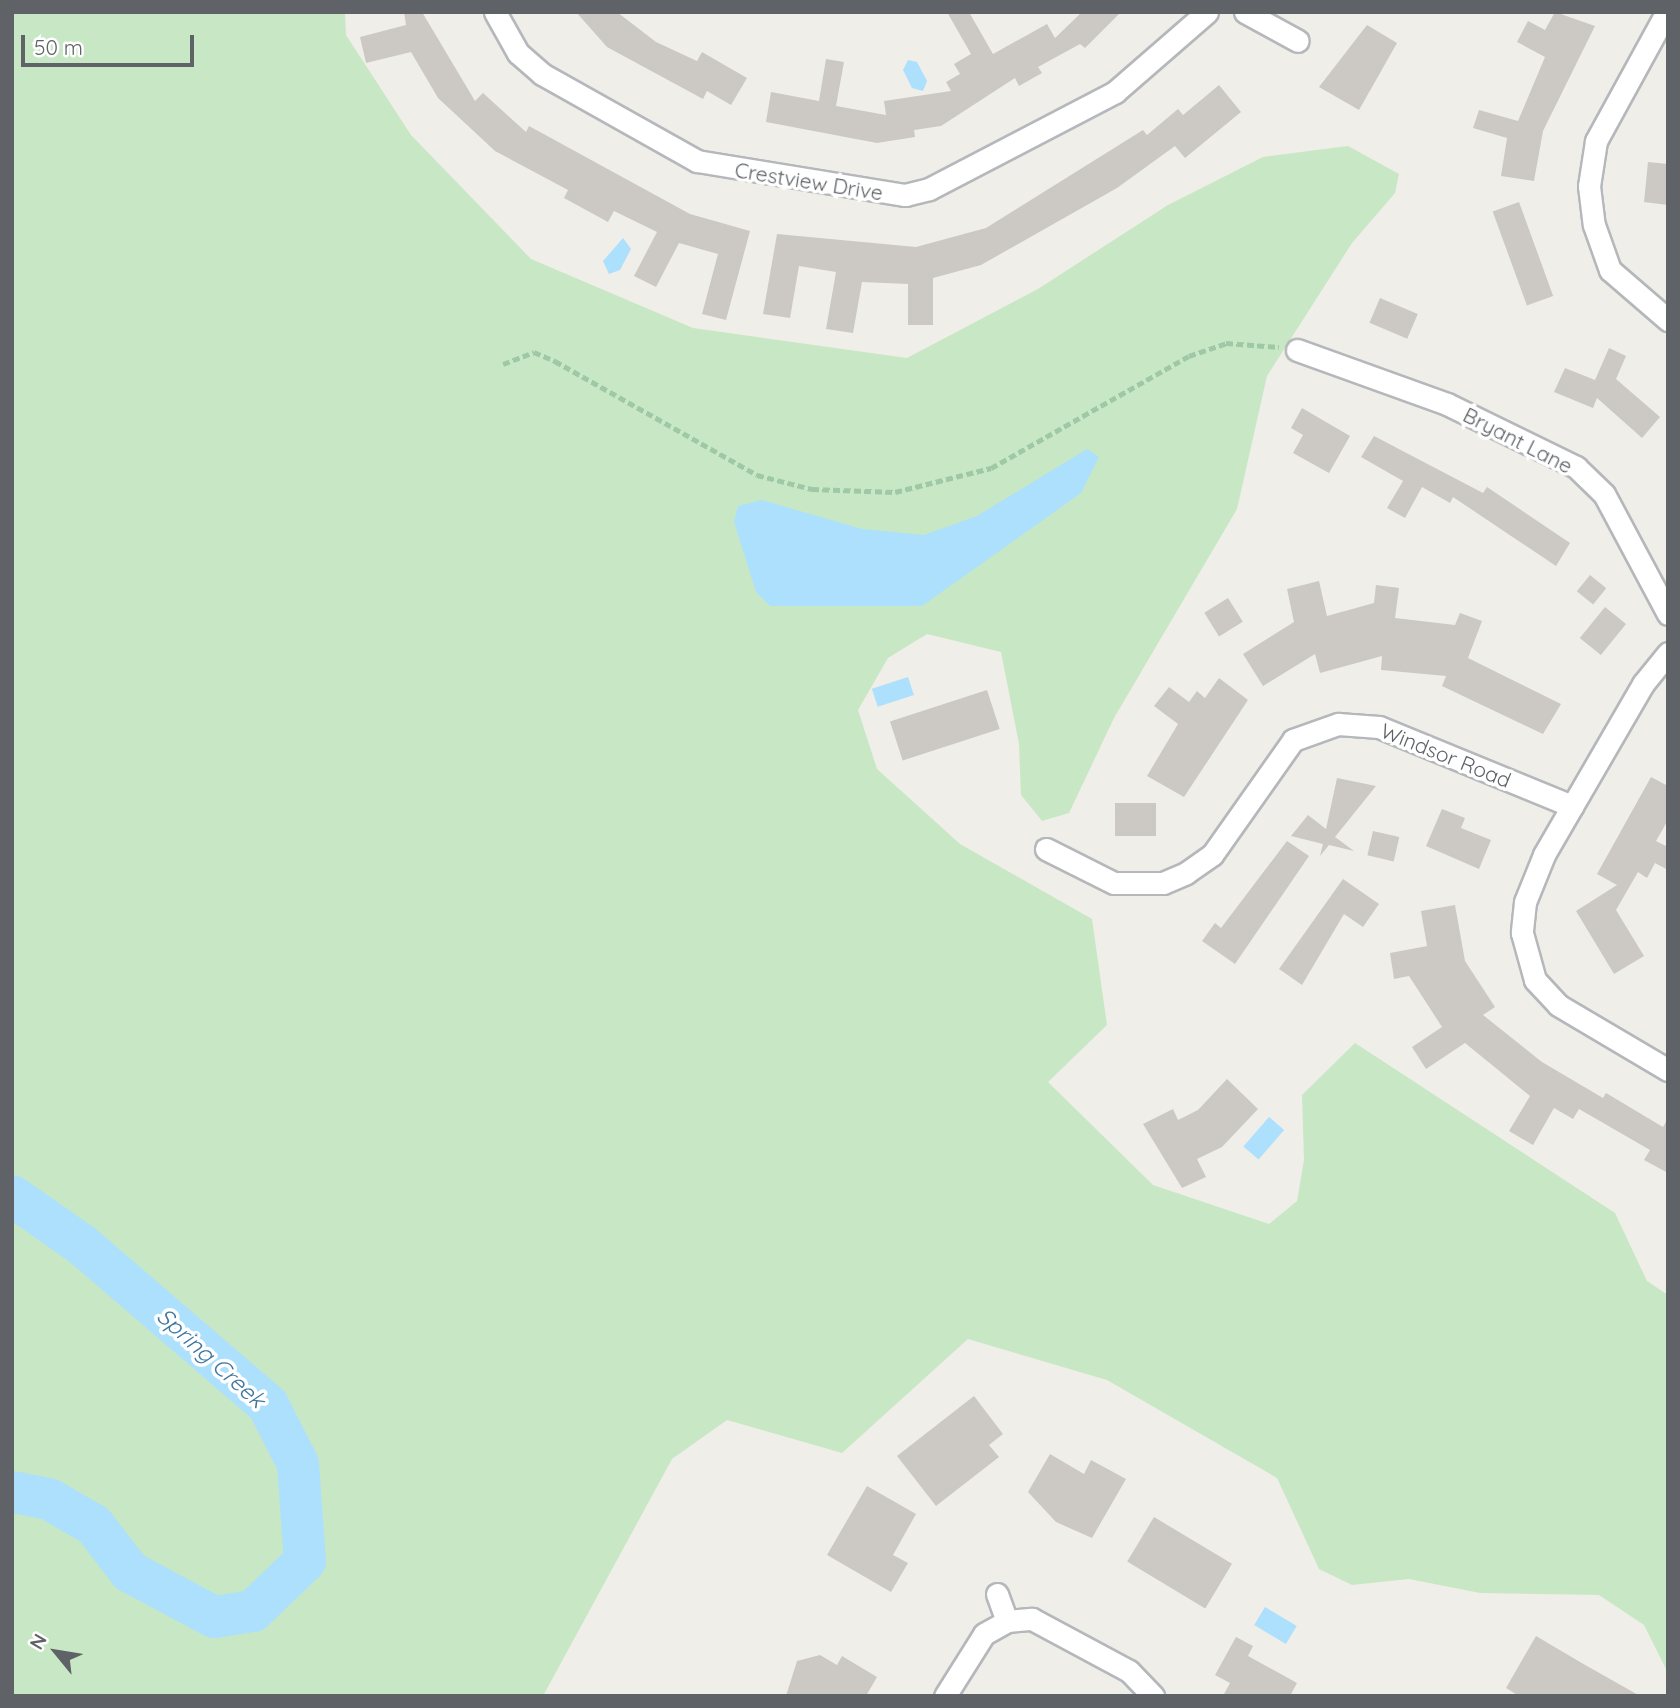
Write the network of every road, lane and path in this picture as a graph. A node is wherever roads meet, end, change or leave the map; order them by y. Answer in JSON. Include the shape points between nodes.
{"nodes":[{"id":1,"x":495,"y":12,"type":"edge"},
{"id":2,"x":1207,"y":12,"type":"edge"},
{"id":3,"x":1245,"y":12,"type":"edge"},
{"id":4,"x":1664,"y":14,"type":"edge"},
{"id":5,"x":1298,"y":41,"type":"dead end"},
{"id":6,"x":1668,"y":320,"type":"edge"},
{"id":7,"x":1297,"y":349,"type":"joint"},
{"id":8,"x":503,"y":364,"type":"dead end"},
{"id":9,"x":1668,"y":614,"type":"edge"},
{"id":10,"x":1668,"y":653,"type":"edge"},
{"id":11,"x":1572,"y":806,"type":"junction"},
{"id":12,"x":1046,"y":849,"type":"dead end"},
{"id":13,"x":1668,"y":1070,"type":"edge"},
{"id":14,"x":997,"y":1594,"type":"dead end"},
{"id":15,"x":1007,"y":1621,"type":"junction"},
{"id":16,"x":945,"y":1696,"type":"edge"},
{"id":17,"x":1153,"y":1696,"type":"edge"}],
"edges":[{"from":1,"to":2,"type":"street","name":"Crestview Drive","via":[[518,53],[542,74],[697,161],[905,195],[929,189],[1115,92]]},
{"from":3,"to":5,"type":"street"},
{"from":4,"to":6,"type":"street","via":[[1596,141],[1589,186],[1594,225],[1610,270]]},
{"from":7,"to":8,"type":"path","via":[[1226,343],[1189,356],[992,468],[895,492],[858,492],[757,475],[677,424],[534,352]]},
{"from":7,"to":9,"type":"street","name":"Bryant Lane","via":[[1447,404],[1576,467],[1604,494]]},
{"from":10,"to":11,"type":"street"},
{"from":11,"to":12,"type":"street","name":"Windsor Road","via":[[1379,727],[1338,724],[1293,740],[1212,855],[1175,878],[1137,886],[1114,883]]},
{"from":11,"to":13,"type":"street","via":[[1525,902],[1524,958],[1558,1005]]},
{"from":14,"to":15,"type":"street"},
{"from":15,"to":16,"type":"street","via":[[984,1633]]},
{"from":15,"to":17,"type":"street","via":[[1032,1619],[1059,1630],[1129,1671]]}]}
